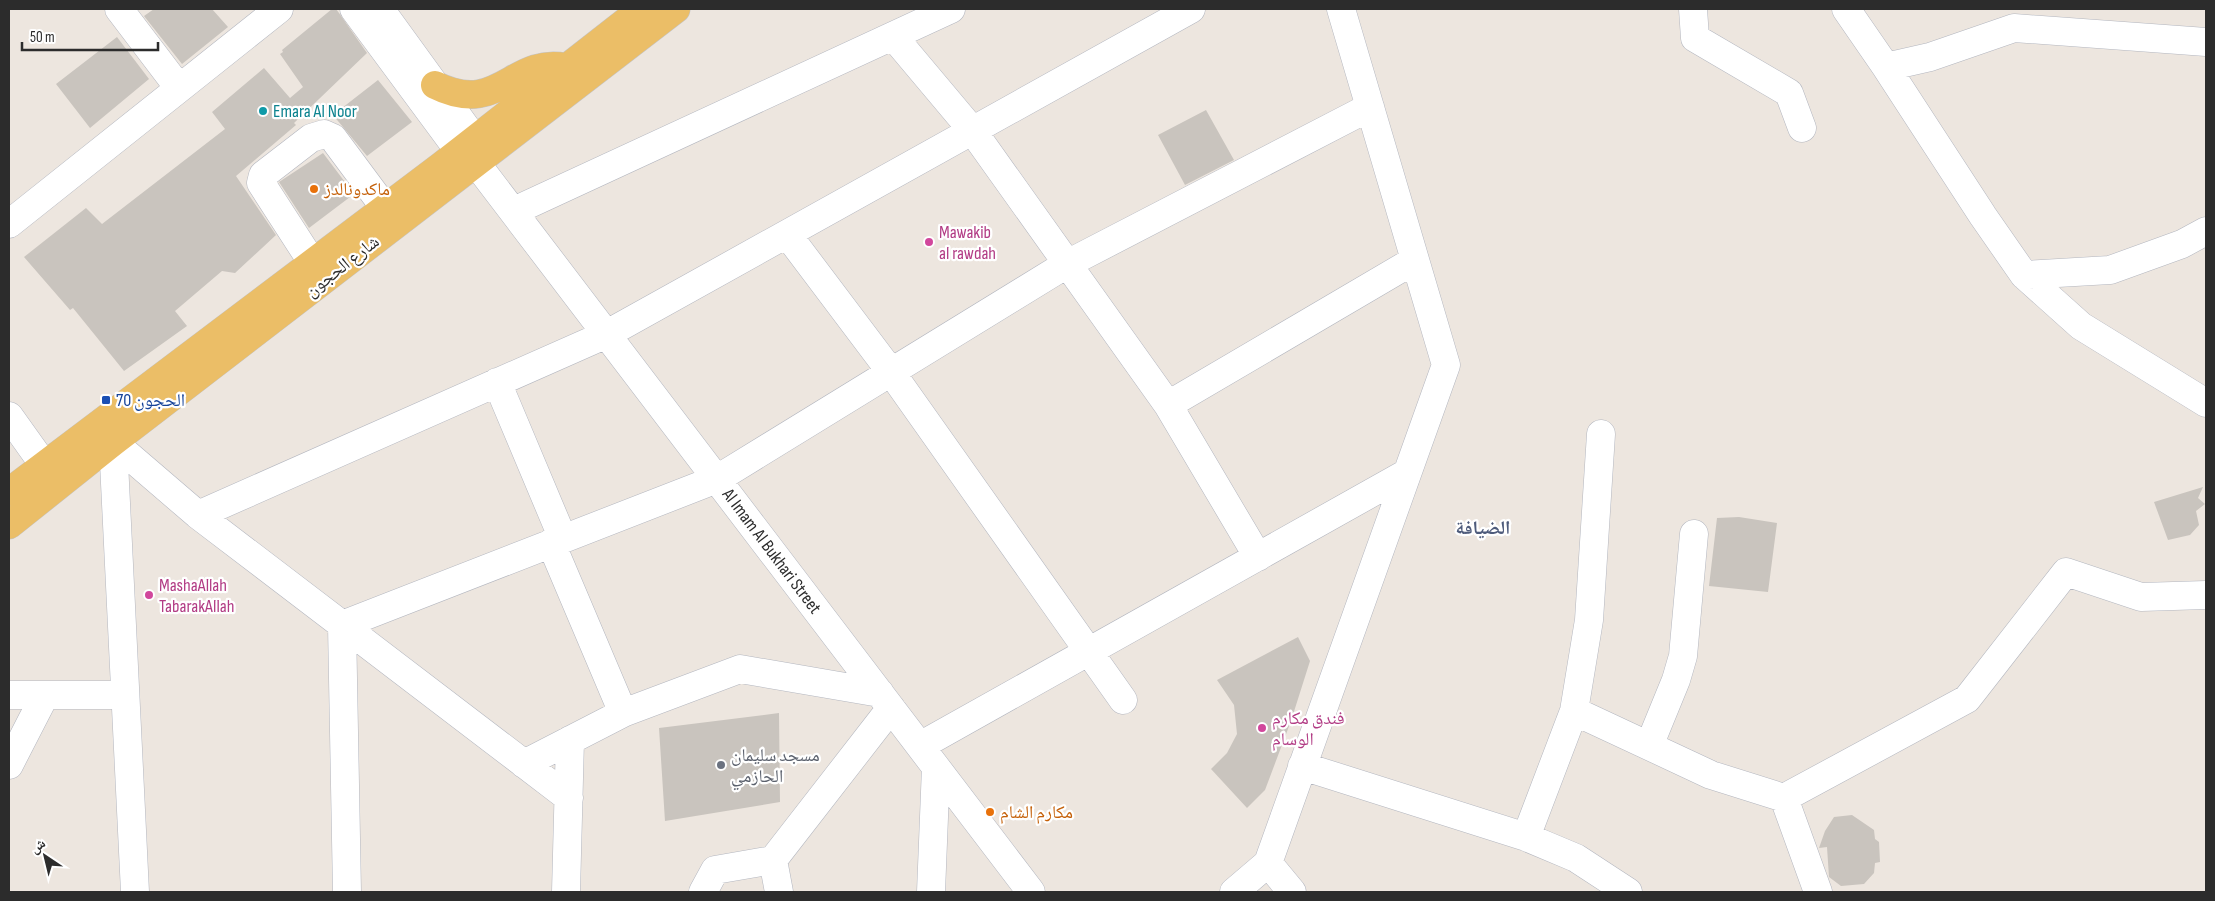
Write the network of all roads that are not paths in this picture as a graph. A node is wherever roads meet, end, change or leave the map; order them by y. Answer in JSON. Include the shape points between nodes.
{"nodes":[{"id":1,"x":119,"y":9,"type":"edge"},
{"id":2,"x":280,"y":9,"type":"edge"},
{"id":3,"x":354,"y":9,"type":"edge"},
{"id":4,"x":380,"y":9,"type":"edge"},
{"id":5,"x":642,"y":9,"type":"edge"},
{"id":6,"x":676,"y":9,"type":"edge"},
{"id":7,"x":952,"y":9,"type":"edge"},
{"id":8,"x":1191,"y":9,"type":"edge"},
{"id":9,"x":1341,"y":9,"type":"edge"},
{"id":10,"x":1694,"y":9,"type":"edge"},
{"id":11,"x":1846,"y":9,"type":"edge"},
{"id":12,"x":893,"y":36,"type":"junction"},
{"id":13,"x":2206,"y":42,"type":"edge"},
{"id":14,"x":565,"y":67,"type":"junction"},
{"id":15,"x":1886,"y":67,"type":"junction"},
{"id":16,"x":435,"y":85,"type":"junction"},
{"id":17,"x":179,"y":88,"type":"junction"},
{"id":18,"x":1370,"y":107,"type":"junction"},
{"id":19,"x":1802,"y":128,"type":"dead end"},
{"id":20,"x":972,"y":130,"type":"junction"},
{"id":21,"x":470,"y":151,"type":"junction"},
{"id":22,"x":385,"y":208,"type":"junction"},
{"id":23,"x":514,"y":211,"type":"junction"},
{"id":24,"x":11,"y":216,"type":"edge"},
{"id":25,"x":2206,"y":231,"type":"edge"},
{"id":26,"x":787,"y":234,"type":"junction"},
{"id":27,"x":1415,"y":260,"type":"junction"},
{"id":28,"x":312,"y":262,"type":"junction"},
{"id":29,"x":1068,"y":264,"type":"junction"},
{"id":30,"x":2024,"y":275,"type":"junction"},
{"id":31,"x":607,"y":334,"type":"junction"},
{"id":32,"x":891,"y":372,"type":"junction"},
{"id":33,"x":497,"y":382,"type":"junction"},
{"id":34,"x":2206,"y":403,"type":"edge"},
{"id":35,"x":1168,"y":405,"type":"junction"},
{"id":36,"x":9,"y":416,"type":"edge"},
{"id":37,"x":1601,"y":434,"type":"dead end"},
{"id":38,"x":113,"y":442,"type":"junction"},
{"id":39,"x":44,"y":465,"type":"junction"},
{"id":40,"x":1407,"y":474,"type":"junction"},
{"id":41,"x":717,"y":478,"type":"junction"},
{"id":42,"x":9,"y":492,"type":"edge"},
{"id":43,"x":198,"y":515,"type":"junction"},
{"id":44,"x":9,"y":525,"type":"edge"},
{"id":45,"x":1694,"y":534,"type":"dead end"},
{"id":46,"x":557,"y":541,"type":"junction"},
{"id":47,"x":1258,"y":557,"type":"junction"},
{"id":48,"x":2206,"y":595,"type":"edge"},
{"id":49,"x":342,"y":625,"type":"junction"},
{"id":50,"x":1090,"y":652,"type":"junction"},
{"id":51,"x":9,"y":695,"type":"edge"},
{"id":52,"x":45,"y":695,"type":"junction"},
{"id":53,"x":125,"y":695,"type":"junction"},
{"id":54,"x":1123,"y":700,"type":"dead end"},
{"id":55,"x":885,"y":701,"type":"junction"},
{"id":56,"x":1574,"y":711,"type":"junction"},
{"id":57,"x":623,"y":713,"type":"junction"},
{"id":58,"x":570,"y":740,"type":"junction"},
{"id":59,"x":1649,"y":746,"type":"junction"},
{"id":60,"x":928,"y":756,"type":"junction"},
{"id":61,"x":524,"y":764,"type":"junction"},
{"id":62,"x":9,"y":766,"type":"edge"},
{"id":63,"x":1302,"y":766,"type":"junction"},
{"id":64,"x":569,"y":798,"type":"junction"},
{"id":65,"x":1784,"y":798,"type":"junction"},
{"id":66,"x":1526,"y":837,"type":"junction"},
{"id":67,"x":772,"y":860,"type":"junction"},
{"id":68,"x":1268,"y":863,"type":"junction"},
{"id":69,"x":135,"y":892,"type":"edge"},
{"id":70,"x":347,"y":892,"type":"edge"},
{"id":71,"x":566,"y":892,"type":"edge"},
{"id":72,"x":704,"y":892,"type":"edge"},
{"id":73,"x":779,"y":892,"type":"edge"},
{"id":74,"x":931,"y":892,"type":"edge"},
{"id":75,"x":1031,"y":892,"type":"edge"},
{"id":76,"x":1234,"y":892,"type":"edge"},
{"id":77,"x":1292,"y":892,"type":"edge"},
{"id":78,"x":1628,"y":892,"type":"edge"},
{"id":79,"x":1818,"y":892,"type":"edge"}],
"edges":[{"from":1,"to":17,"type":"street"},
{"from":2,"to":17,"type":"street"},
{"from":3,"to":21,"type":"street"},
{"from":4,"to":16,"type":"street"},
{"from":5,"to":14,"type":"main road","name":"شارع الحجون"},
{"from":6,"to":21,"type":"main road","name":"شارع الحجون"},
{"from":7,"to":12,"type":"street"},
{"from":8,"to":20,"type":"street"},
{"from":9,"to":18,"type":"street"},
{"from":10,"to":19,"type":"street","via":[[1695,38],[1790,93]]},
{"from":11,"to":15,"type":"street"},
{"from":12,"to":20,"type":"street"},
{"from":12,"to":23,"type":"street"},
{"from":13,"to":15,"type":"street","via":[[2014,28],[1930,58]]},
{"from":14,"to":16,"type":"main road","via":[[536,68],[503,86],[479,94],[456,93]]},
{"from":14,"to":21,"type":"main road","name":"شارع الحجون"},
{"from":15,"to":30,"type":"street"},
{"from":16,"to":21,"type":"street"},
{"from":17,"to":24,"type":"street"},
{"from":18,"to":27,"type":"street"},
{"from":18,"to":29,"type":"street"},
{"from":20,"to":26,"type":"street"},
{"from":20,"to":29,"type":"street"},
{"from":21,"to":22,"type":"main road","name":"شارع الحجون"},
{"from":21,"to":23,"type":"street","name":"Al Imam Al Bukhari Street"},
{"from":21,"to":38,"type":"main road","name":"شارع الحجون"},
{"from":22,"to":28,"type":"main road","name":"شارع الحجون"},
{"from":22,"to":28,"type":"street","via":[[333,138],[324,134],[311,138],[263,175],[261,183]]},
{"from":23,"to":31,"type":"street","name":"Al Imam Al Bukhari Street"},
{"from":25,"to":30,"type":"street","via":[[2182,244],[2110,270]]},
{"from":26,"to":31,"type":"street"},
{"from":26,"to":32,"type":"street"},
{"from":27,"to":35,"type":"street"},
{"from":27,"to":40,"type":"street","via":[[1446,365]]},
{"from":28,"to":39,"type":"main road","name":"شارع الحجون"},
{"from":29,"to":32,"type":"street"},
{"from":29,"to":35,"type":"street"},
{"from":30,"to":34,"type":"street","via":[[2081,326]]},
{"from":31,"to":33,"type":"street"},
{"from":31,"to":41,"type":"street","name":"Al Imam Al Bukhari Street"},
{"from":32,"to":41,"type":"street"},
{"from":32,"to":50,"type":"street"},
{"from":33,"to":43,"type":"street"},
{"from":33,"to":46,"type":"street"},
{"from":35,"to":47,"type":"street"},
{"from":36,"to":39,"type":"street"},
{"from":37,"to":56,"type":"street","via":[[1589,620]]},
{"from":38,"to":43,"type":"street"},
{"from":38,"to":44,"type":"main road","name":"شارع الحجون"},
{"from":38,"to":53,"type":"street"},
{"from":39,"to":42,"type":"main road","name":"شارع الحجون"},
{"from":40,"to":47,"type":"street"},
{"from":40,"to":63,"type":"street"},
{"from":41,"to":46,"type":"street"},
{"from":41,"to":55,"type":"street","name":"Al Imam Al Bukhari Street"},
{"from":43,"to":49,"type":"street"},
{"from":45,"to":59,"type":"street","via":[[1683,656]]},
{"from":46,"to":49,"type":"street"},
{"from":46,"to":57,"type":"street"},
{"from":47,"to":50,"type":"street"},
{"from":48,"to":65,"type":"street","via":[[2141,596],[2066,572],[1967,699]]},
{"from":49,"to":61,"type":"street"},
{"from":49,"to":70,"type":"street"},
{"from":50,"to":54,"type":"street"},
{"from":50,"to":60,"type":"street"},
{"from":51,"to":52,"type":"street"},
{"from":52,"to":53,"type":"street"},
{"from":52,"to":62,"type":"street"},
{"from":53,"to":69,"type":"street"},
{"from":55,"to":57,"type":"street","via":[[740,670]]},
{"from":55,"to":60,"type":"street","name":"Al Imam Al Bukhari Street"},
{"from":55,"to":67,"type":"street"},
{"from":56,"to":59,"type":"street"},
{"from":56,"to":66,"type":"street"},
{"from":57,"to":58,"type":"street"},
{"from":58,"to":61,"type":"street"},
{"from":58,"to":64,"type":"street"},
{"from":59,"to":65,"type":"street","via":[[1711,775]]},
{"from":60,"to":74,"type":"street"},
{"from":60,"to":75,"type":"street","name":"Al Imam Al Bukhari Street"},
{"from":61,"to":64,"type":"street"},
{"from":63,"to":66,"type":"street"},
{"from":63,"to":68,"type":"street"},
{"from":64,"to":71,"type":"street"},
{"from":65,"to":79,"type":"street"},
{"from":66,"to":78,"type":"street","via":[[1576,858]]},
{"from":67,"to":72,"type":"street","via":[[715,870]]},
{"from":67,"to":73,"type":"street"},
{"from":68,"to":76,"type":"street"},
{"from":68,"to":77,"type":"street"}]}
